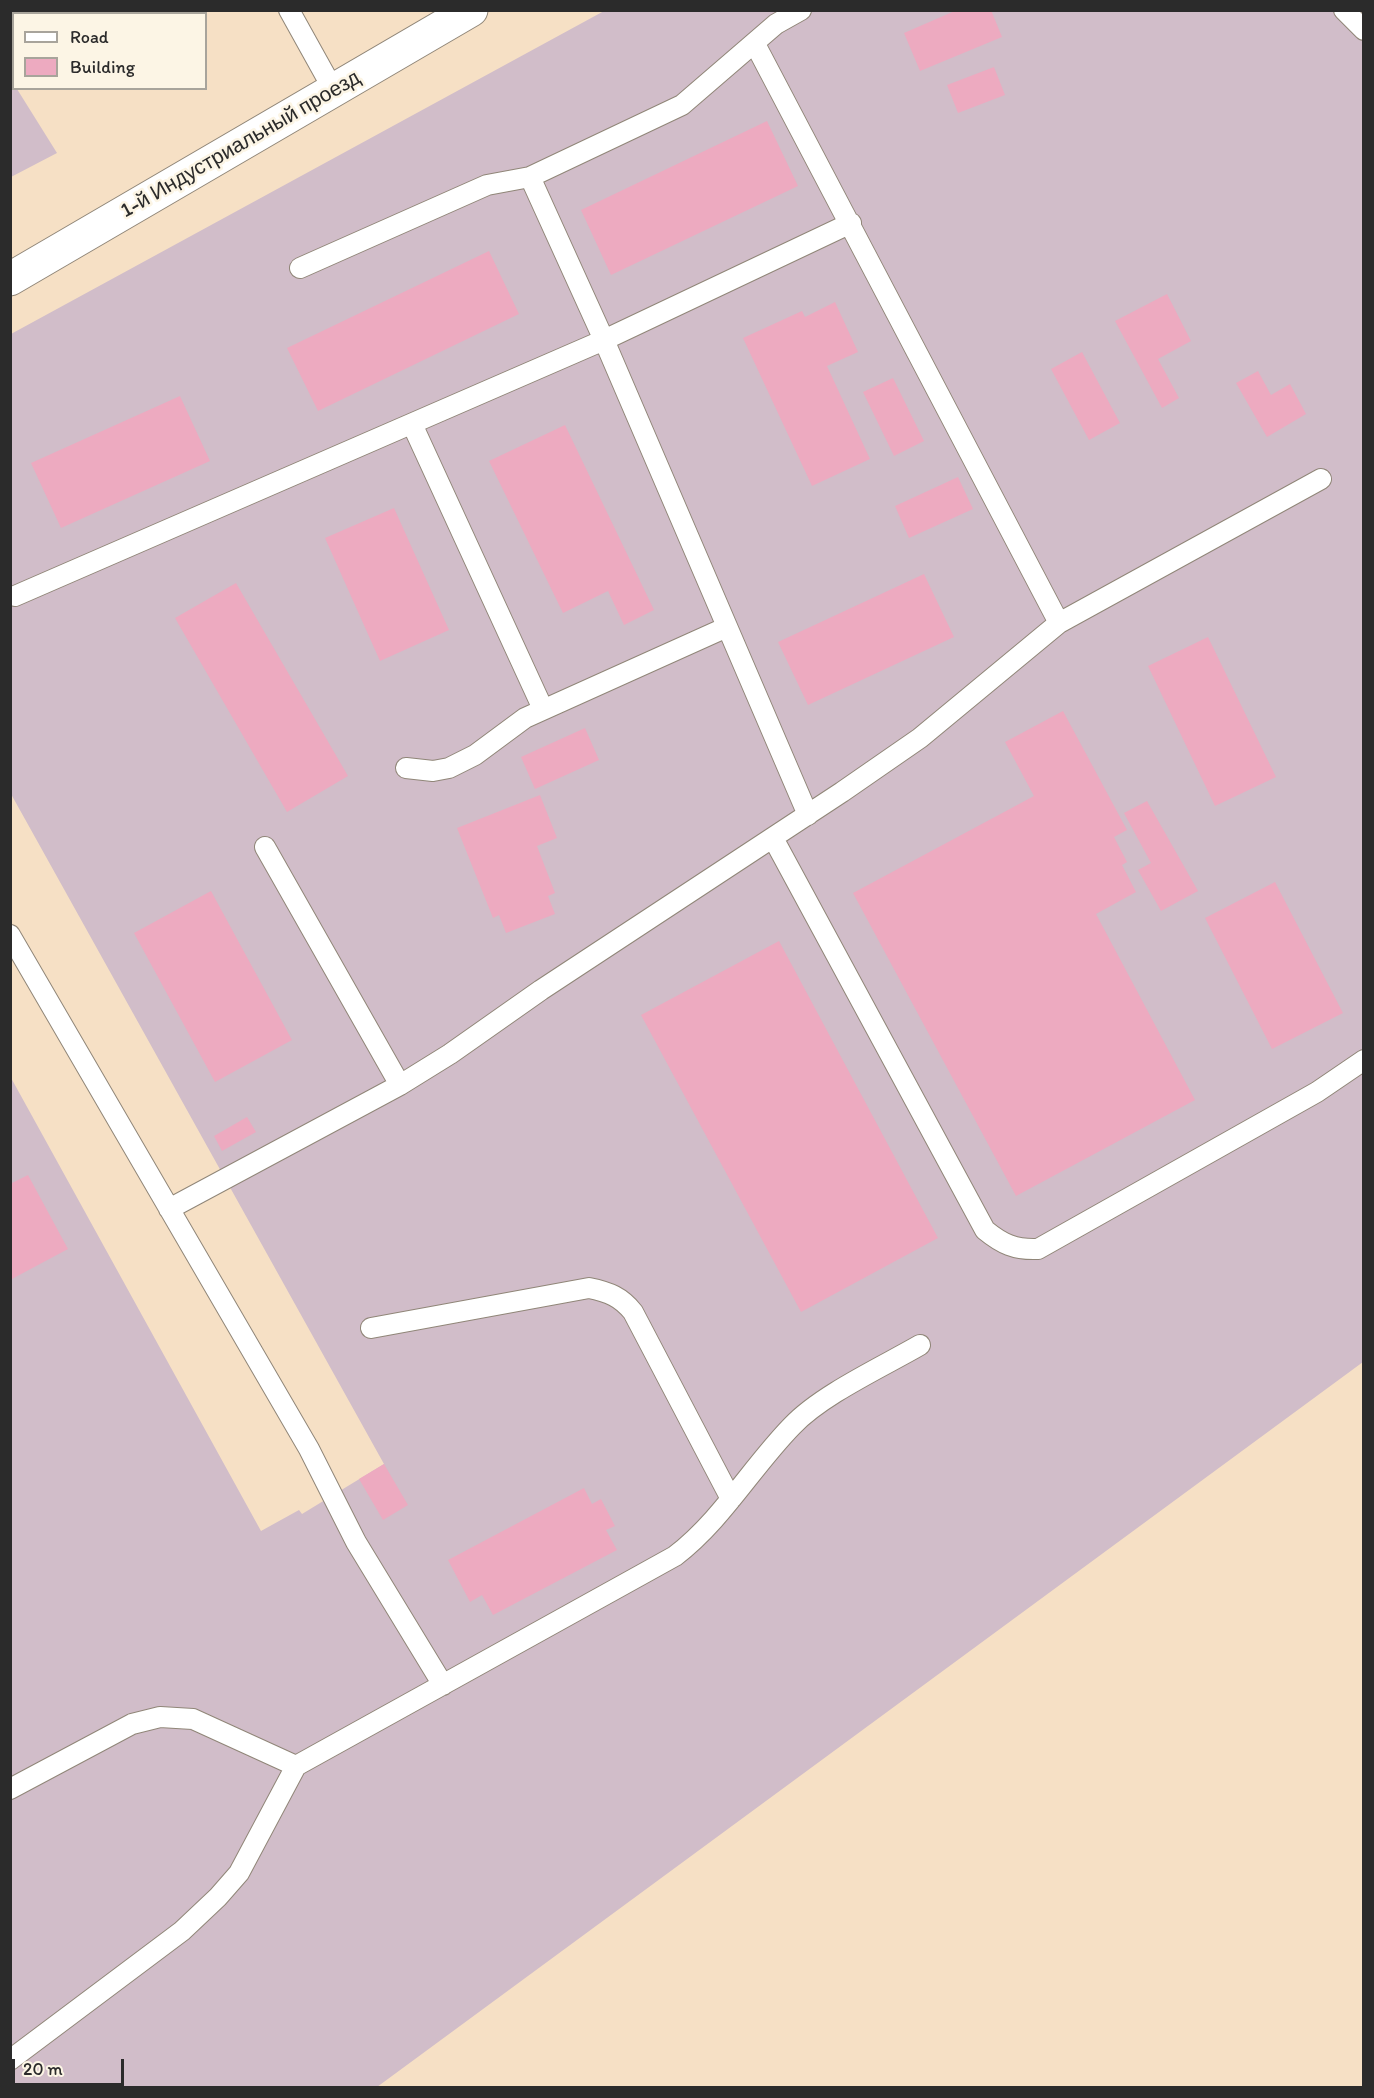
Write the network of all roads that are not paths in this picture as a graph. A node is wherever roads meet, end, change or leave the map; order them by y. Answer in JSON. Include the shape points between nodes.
{"nodes":[{"id":1,"x":289,"y":10,"type":"edge"},
{"id":2,"x":471,"y":10,"type":"edge"},
{"id":3,"x":801,"y":10,"type":"edge"},
{"id":4,"x":1344,"y":10,"type":"edge"},
{"id":5,"x":1364,"y":30,"type":"edge"},
{"id":6,"x":755,"y":44,"type":"junction"},
{"id":7,"x":334,"y":91,"type":"junction"},
{"id":8,"x":530,"y":177,"type":"junction"},
{"id":9,"x":851,"y":223,"type":"junction"},
{"id":10,"x":300,"y":268,"type":"dead end"},
{"id":11,"x":10,"y":279,"type":"edge"},
{"id":12,"x":604,"y":340,"type":"junction"},
{"id":13,"x":412,"y":423,"type":"junction"},
{"id":14,"x":1321,"y":479,"type":"dead end"},
{"id":15,"x":15,"y":596,"type":"dead end"},
{"id":16,"x":1059,"y":623,"type":"junction"},
{"id":17,"x":727,"y":627,"type":"junction"},
{"id":18,"x":543,"y":709,"type":"junction"},
{"id":19,"x":406,"y":768,"type":"dead end"},
{"id":20,"x":807,"y":815,"type":"junction"},
{"id":21,"x":773,"y":838,"type":"junction"},
{"id":22,"x":266,"y":847,"type":"dead end"},
{"id":23,"x":10,"y":935,"type":"edge"},
{"id":24,"x":1364,"y":1060,"type":"edge"},
{"id":25,"x":400,"y":1084,"type":"junction"},
{"id":26,"x":169,"y":1209,"type":"junction"},
{"id":27,"x":371,"y":1328,"type":"dead end"},
{"id":28,"x":920,"y":1345,"type":"dead end"},
{"id":29,"x":731,"y":1499,"type":"junction"},
{"id":30,"x":443,"y":1685,"type":"junction"},
{"id":31,"x":296,"y":1766,"type":"junction"},
{"id":32,"x":10,"y":1789,"type":"edge"},
{"id":33,"x":10,"y":2060,"type":"edge"}],
"edges":[{"from":1,"to":7,"type":"lane"},
{"from":2,"to":7,"type":"street","name":"1-й Индустриальный проезд"},
{"from":3,"to":6,"type":"lane","via":[[776,24]]},
{"from":4,"to":5,"type":"lane"},
{"from":6,"to":8,"type":"lane","via":[[682,105]]},
{"from":6,"to":9,"type":"lane"},
{"from":7,"to":11,"type":"street","name":"1-й Индустриальный проезд"},
{"from":8,"to":10,"type":"lane","via":[[487,184]]},
{"from":8,"to":12,"type":"lane"},
{"from":9,"to":12,"type":"lane"},
{"from":9,"to":16,"type":"lane"},
{"from":12,"to":13,"type":"lane"},
{"from":12,"to":17,"type":"lane"},
{"from":13,"to":15,"type":"lane"},
{"from":13,"to":18,"type":"lane"},
{"from":14,"to":16,"type":"lane"},
{"from":16,"to":20,"type":"lane","via":[[920,738]]},
{"from":17,"to":18,"type":"lane"},
{"from":17,"to":20,"type":"lane"},
{"from":18,"to":19,"type":"lane","via":[[450,768]]},
{"from":20,"to":21,"type":"lane"},
{"from":21,"to":24,"type":"lane","via":[[985,1230],[1000,1243],[1019,1250],[1038,1249],[1317,1092]]},
{"from":21,"to":25,"type":"lane"},
{"from":22,"to":25,"type":"lane"},
{"from":23,"to":26,"type":"lane"},
{"from":25,"to":26,"type":"lane"},
{"from":26,"to":30,"type":"lane","via":[[309,1449],[356,1542]]},
{"from":27,"to":29,"type":"lane","via":[[589,1288],[623,1299]]},
{"from":28,"to":29,"type":"lane","via":[[810,1409]]},
{"from":29,"to":30,"type":"lane","via":[[699,1537],[675,1556]]},
{"from":30,"to":31,"type":"lane"},
{"from":31,"to":32,"type":"lane","via":[[193,1719],[160,1717],[132,1724]]},
{"from":31,"to":33,"type":"lane","via":[[239,1873],[218,1897],[182,1930]]}]}
